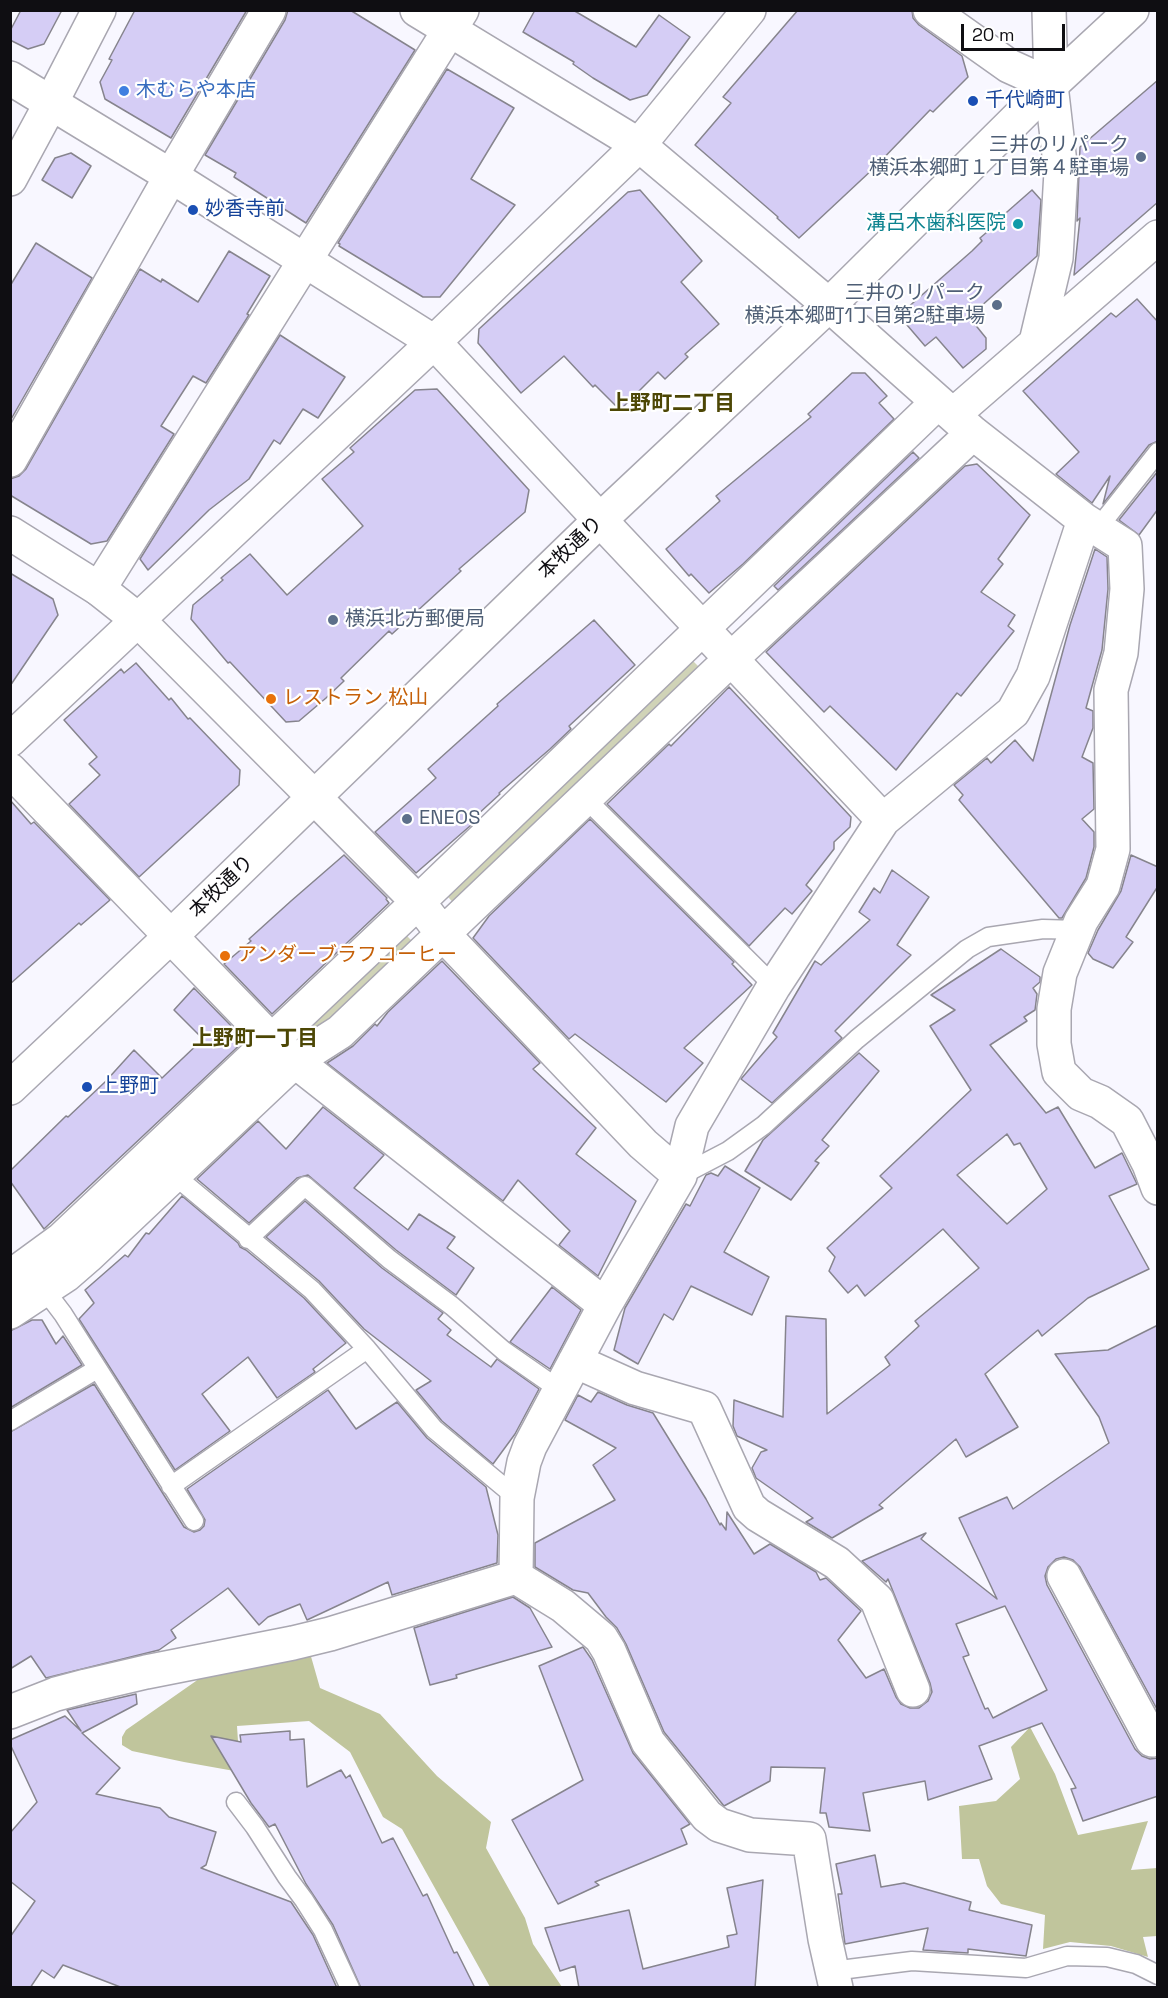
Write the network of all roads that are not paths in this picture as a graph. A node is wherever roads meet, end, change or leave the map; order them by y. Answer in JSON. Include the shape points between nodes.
{"nodes":[{"id":1,"x":99,"y":10,"type":"edge"},
{"id":2,"x":269,"y":10,"type":"edge"},
{"id":3,"x":417,"y":10,"type":"edge"},
{"id":4,"x":749,"y":10,"type":"edge"},
{"id":5,"x":930,"y":10,"type":"edge"},
{"id":6,"x":1049,"y":10,"type":"edge"},
{"id":7,"x":1132,"y":10,"type":"edge"},
{"id":8,"x":456,"y":20,"type":"edge"},
{"id":9,"x":10,"y":78,"type":"edge"},
{"id":10,"x":1051,"y":85,"type":"junction"},
{"id":11,"x":51,"y":103,"type":"junction"},
{"id":12,"x":639,"y":145,"type":"junction"},
{"id":13,"x":171,"y":176,"type":"junction"},
{"id":14,"x":10,"y":179,"type":"edge"},
{"id":15,"x":1158,"y":237,"type":"edge"},
{"id":16,"x":306,"y":261,"type":"junction"},
{"id":17,"x":829,"y":305,"type":"junction"},
{"id":18,"x":434,"y":342,"type":"junction"},
{"id":19,"x":1036,"y":342,"type":"junction"},
{"id":20,"x":955,"y":417,"type":"junction"},
{"id":21,"x":1158,"y":452,"type":"edge"},
{"id":22,"x":10,"y":460,"type":"edge"},
{"id":23,"x":600,"y":520,"type":"junction"},
{"id":24,"x":1091,"y":524,"type":"junction"},
{"id":25,"x":10,"y":533,"type":"edge"},
{"id":26,"x":99,"y":589,"type":"junction"},
{"id":27,"x":137,"y":619,"type":"junction"},
{"id":28,"x":704,"y":629,"type":"junction"},
{"id":29,"x":731,"y":659,"type":"junction"},
{"id":30,"x":10,"y":740,"type":"edge"},
{"id":31,"x":10,"y":770,"type":"edge"},
{"id":32,"x":314,"y":797,"type":"junction"},
{"id":33,"x":585,"y":798,"type":"junction"},
{"id":34,"x":883,"y":820,"type":"junction"},
{"id":35,"x":418,"y":902,"type":"junction"},
{"id":36,"x":1078,"y":930,"type":"junction"},
{"id":37,"x":443,"y":934,"type":"junction"},
{"id":38,"x":170,"y":937,"type":"junction"},
{"id":39,"x":774,"y":986,"type":"junction"},
{"id":40,"x":283,"y":1051,"type":"junction"},
{"id":41,"x":10,"y":1088,"type":"edge"},
{"id":42,"x":174,"y":1175,"type":"junction"},
{"id":43,"x":680,"y":1176,"type":"junction"},
{"id":44,"x":1158,"y":1188,"type":"edge"},
{"id":45,"x":248,"y":1239,"type":"junction"},
{"id":46,"x":10,"y":1277,"type":"edge"},
{"id":47,"x":44,"y":1289,"type":"junction"},
{"id":48,"x":605,"y":1305,"type":"junction"},
{"id":49,"x":10,"y":1312,"type":"edge"},
{"id":50,"x":367,"y":1349,"type":"junction"},
{"id":51,"x":575,"y":1361,"type":"junction"},
{"id":52,"x":97,"y":1369,"type":"junction"},
{"id":53,"x":560,"y":1390,"type":"junction"},
{"id":54,"x":10,"y":1421,"type":"edge"},
{"id":55,"x":171,"y":1486,"type":"junction"},
{"id":56,"x":517,"y":1498,"type":"junction"},
{"id":57,"x":194,"y":1521,"type":"dead end"},
{"id":58,"x":1064,"y":1576,"type":"dead end"},
{"id":59,"x":516,"y":1577,"type":"junction"},
{"id":60,"x":913,"y":1690,"type":"dead end"},
{"id":61,"x":10,"y":1712,"type":"edge"},
{"id":62,"x":1158,"y":1738,"type":"edge"},
{"id":63,"x":236,"y":1802,"type":"dead end"},
{"id":64,"x":1158,"y":1975,"type":"edge"},
{"id":65,"x":834,"y":1979,"type":"edge"},
{"id":66,"x":350,"y":1988,"type":"edge"}],
"edges":[{"from":1,"to":11,"type":"street"},
{"from":2,"to":13,"type":"street"},
{"from":3,"to":8,"type":"street"},
{"from":4,"to":12,"type":"street"},
{"from":5,"to":10,"type":"street","via":[[1009,66]]},
{"from":6,"to":10,"type":"street"},
{"from":7,"to":10,"type":"street","name":"本牧通り"},
{"from":8,"to":12,"type":"street"},
{"from":8,"to":16,"type":"street"},
{"from":9,"to":11,"type":"street"},
{"from":10,"to":17,"type":"street","name":"本牧通り"},
{"from":10,"to":19,"type":"street","via":[[1061,172],[1056,258]]},
{"from":11,"to":13,"type":"street"},
{"from":11,"to":14,"type":"street"},
{"from":12,"to":17,"type":"street"},
{"from":12,"to":18,"type":"street"},
{"from":13,"to":16,"type":"street"},
{"from":13,"to":22,"type":"street"},
{"from":15,"to":19,"type":"street"},
{"from":16,"to":18,"type":"street"},
{"from":16,"to":26,"type":"street"},
{"from":17,"to":20,"type":"street"},
{"from":17,"to":23,"type":"street","name":"本牧通り"},
{"from":18,"to":23,"type":"street"},
{"from":18,"to":27,"type":"street"},
{"from":19,"to":20,"type":"street"},
{"from":20,"to":24,"type":"street"},
{"from":20,"to":28,"type":"street"},
{"from":20,"to":29,"type":"street"},
{"from":21,"to":24,"type":"lane"},
{"from":23,"to":28,"type":"street"},
{"from":23,"to":32,"type":"street","name":"本牧通り"},
{"from":24,"to":34,"type":"street","via":[[1033,676],[1013,712]]},
{"from":24,"to":36,"type":"street","via":[[1125,546],[1127,589],[1120,653],[1111,690],[1113,849],[1103,886]]},
{"from":25,"to":26,"type":"street"},
{"from":26,"to":27,"type":"street"},
{"from":27,"to":30,"type":"street"},
{"from":27,"to":32,"type":"street"},
{"from":28,"to":29,"type":"street"},
{"from":28,"to":35,"type":"street"},
{"from":29,"to":33,"type":"street"},
{"from":29,"to":34,"type":"street"},
{"from":31,"to":38,"type":"street"},
{"from":32,"to":35,"type":"street"},
{"from":32,"to":38,"type":"street","name":"本牧通り"},
{"from":33,"to":37,"type":"street"},
{"from":33,"to":39,"type":"lane"},
{"from":34,"to":39,"type":"street"},
{"from":35,"to":37,"type":"street"},
{"from":35,"to":40,"type":"street"},
{"from":36,"to":43,"type":"lane","via":[[1043,929],[988,937],[967,949],[857,1040],[764,1125],[728,1151]]},
{"from":36,"to":44,"type":"street","via":[[1060,973],[1054,1009],[1059,1072],[1081,1094],[1128,1121]]},
{"from":37,"to":40,"type":"street","via":[[340,1032]]},
{"from":37,"to":43,"type":"street","via":[[643,1144]]},
{"from":38,"to":40,"type":"street"},
{"from":38,"to":41,"type":"street","name":"本牧通り"},
{"from":39,"to":43,"type":"street","via":[[692,1126]]},
{"from":40,"to":42,"type":"street"},
{"from":40,"to":46,"type":"street","via":[[62,1239]]},
{"from":40,"to":48,"type":"street"},
{"from":42,"to":45,"type":"lane"},
{"from":42,"to":47,"type":"street","via":[[89,1255]]},
{"from":43,"to":48,"type":"street"},
{"from":45,"to":50,"type":"lane","via":[[312,1290]]},
{"from":45,"to":53,"type":"lane","via":[[305,1186],[389,1259],[453,1306],[504,1351]]},
{"from":47,"to":49,"type":"street"},
{"from":47,"to":52,"type":"lane"},
{"from":48,"to":51,"type":"street"},
{"from":50,"to":55,"type":"lane"},
{"from":50,"to":56,"type":"lane","via":[[434,1429]]},
{"from":51,"to":53,"type":"street"},
{"from":51,"to":60,"type":"street","via":[[635,1388],[704,1408],[748,1507],[837,1563],[877,1600]]},
{"from":52,"to":54,"type":"lane"},
{"from":52,"to":55,"type":"lane"},
{"from":53,"to":56,"type":"street","via":[[527,1454]]},
{"from":55,"to":57,"type":"lane"},
{"from":56,"to":59,"type":"street"},
{"from":58,"to":62,"type":"street","via":[[1152,1740]]},
{"from":59,"to":61,"type":"street","via":[[350,1629],[86,1686]]},
{"from":59,"to":65,"type":"street","via":[[563,1606],[601,1638],[648,1742],[707,1816],[719,1825],[750,1835],[810,1839]]},
{"from":63,"to":66,"type":"lane","via":[[304,1900]]},
{"from":64,"to":65,"type":"lane","via":[[1136,1964],[1107,1957],[1067,1956],[1026,1968],[912,1960]]}]}
